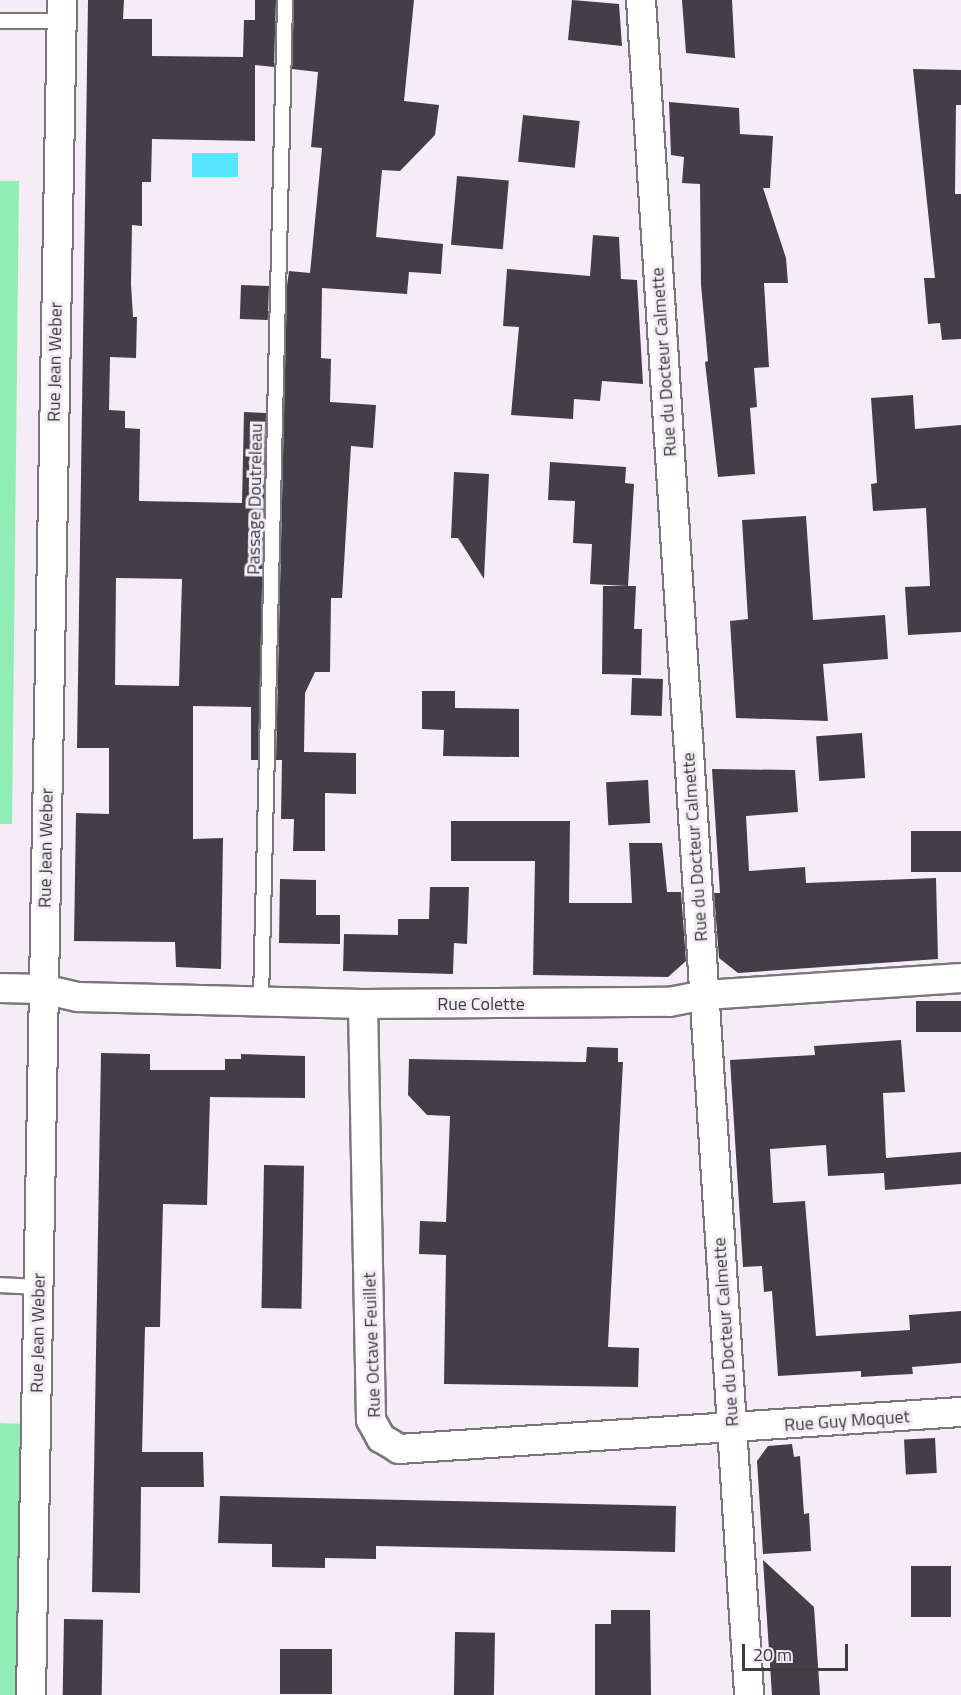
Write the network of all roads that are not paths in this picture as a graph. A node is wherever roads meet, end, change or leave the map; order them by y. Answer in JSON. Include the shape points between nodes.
{"nodes":[{"id":1,"x":285,"y":0,"type":"edge"},
{"id":2,"x":641,"y":0,"type":"edge"},
{"id":3,"x":62,"y":11,"type":"edge"},
{"id":4,"x":0,"y":21,"type":"edge"},
{"id":5,"x":961,"y":978,"type":"edge"},
{"id":6,"x":0,"y":988,"type":"edge"},
{"id":7,"x":43,"y":989,"type":"junction"},
{"id":8,"x":705,"y":995,"type":"junction"},
{"id":9,"x":261,"y":999,"type":"junction"},
{"id":10,"x":363,"y":1005,"type":"junction"},
{"id":11,"x":0,"y":1285,"type":"edge"},
{"id":12,"x":38,"y":1287,"type":"junction"},
{"id":13,"x":961,"y":1412,"type":"edge"},
{"id":14,"x":732,"y":1429,"type":"junction"},
{"id":15,"x":31,"y":1695,"type":"edge"},
{"id":16,"x":749,"y":1695,"type":"edge"}],
"edges":[{"from":1,"to":9,"type":"lane","name":"Passage Doutreleau"},
{"from":2,"to":8,"type":"street","name":"Rue du Docteur Calmette"},
{"from":3,"to":4,"type":"lane"},
{"from":3,"to":7,"type":"street","name":"Rue Jean Weber"},
{"from":5,"to":8,"type":"street","name":"Rue Colette"},
{"from":6,"to":7,"type":"street","name":"Rue Colette"},
{"from":7,"to":9,"type":"street","name":"Rue Colette","via":[[78,997]]},
{"from":7,"to":12,"type":"street","name":"Rue Jean Weber"},
{"from":8,"to":10,"type":"street","name":"Rue Colette","via":[[669,1002]]},
{"from":8,"to":14,"type":"street","name":"Rue du Docteur Calmette"},
{"from":9,"to":10,"type":"street","name":"Rue Colette"},
{"from":10,"to":14,"type":"street","name":"Rue Octave Feuillet","via":[[371,1420],[381,1438],[399,1449]]},
{"from":11,"to":12,"type":"lane"},
{"from":12,"to":15,"type":"street","name":"Rue Jean Weber"},
{"from":13,"to":14,"type":"street","name":"Rue Guy Moquet"},
{"from":14,"to":16,"type":"street","name":"Rue du Docteur Calmette"}]}
